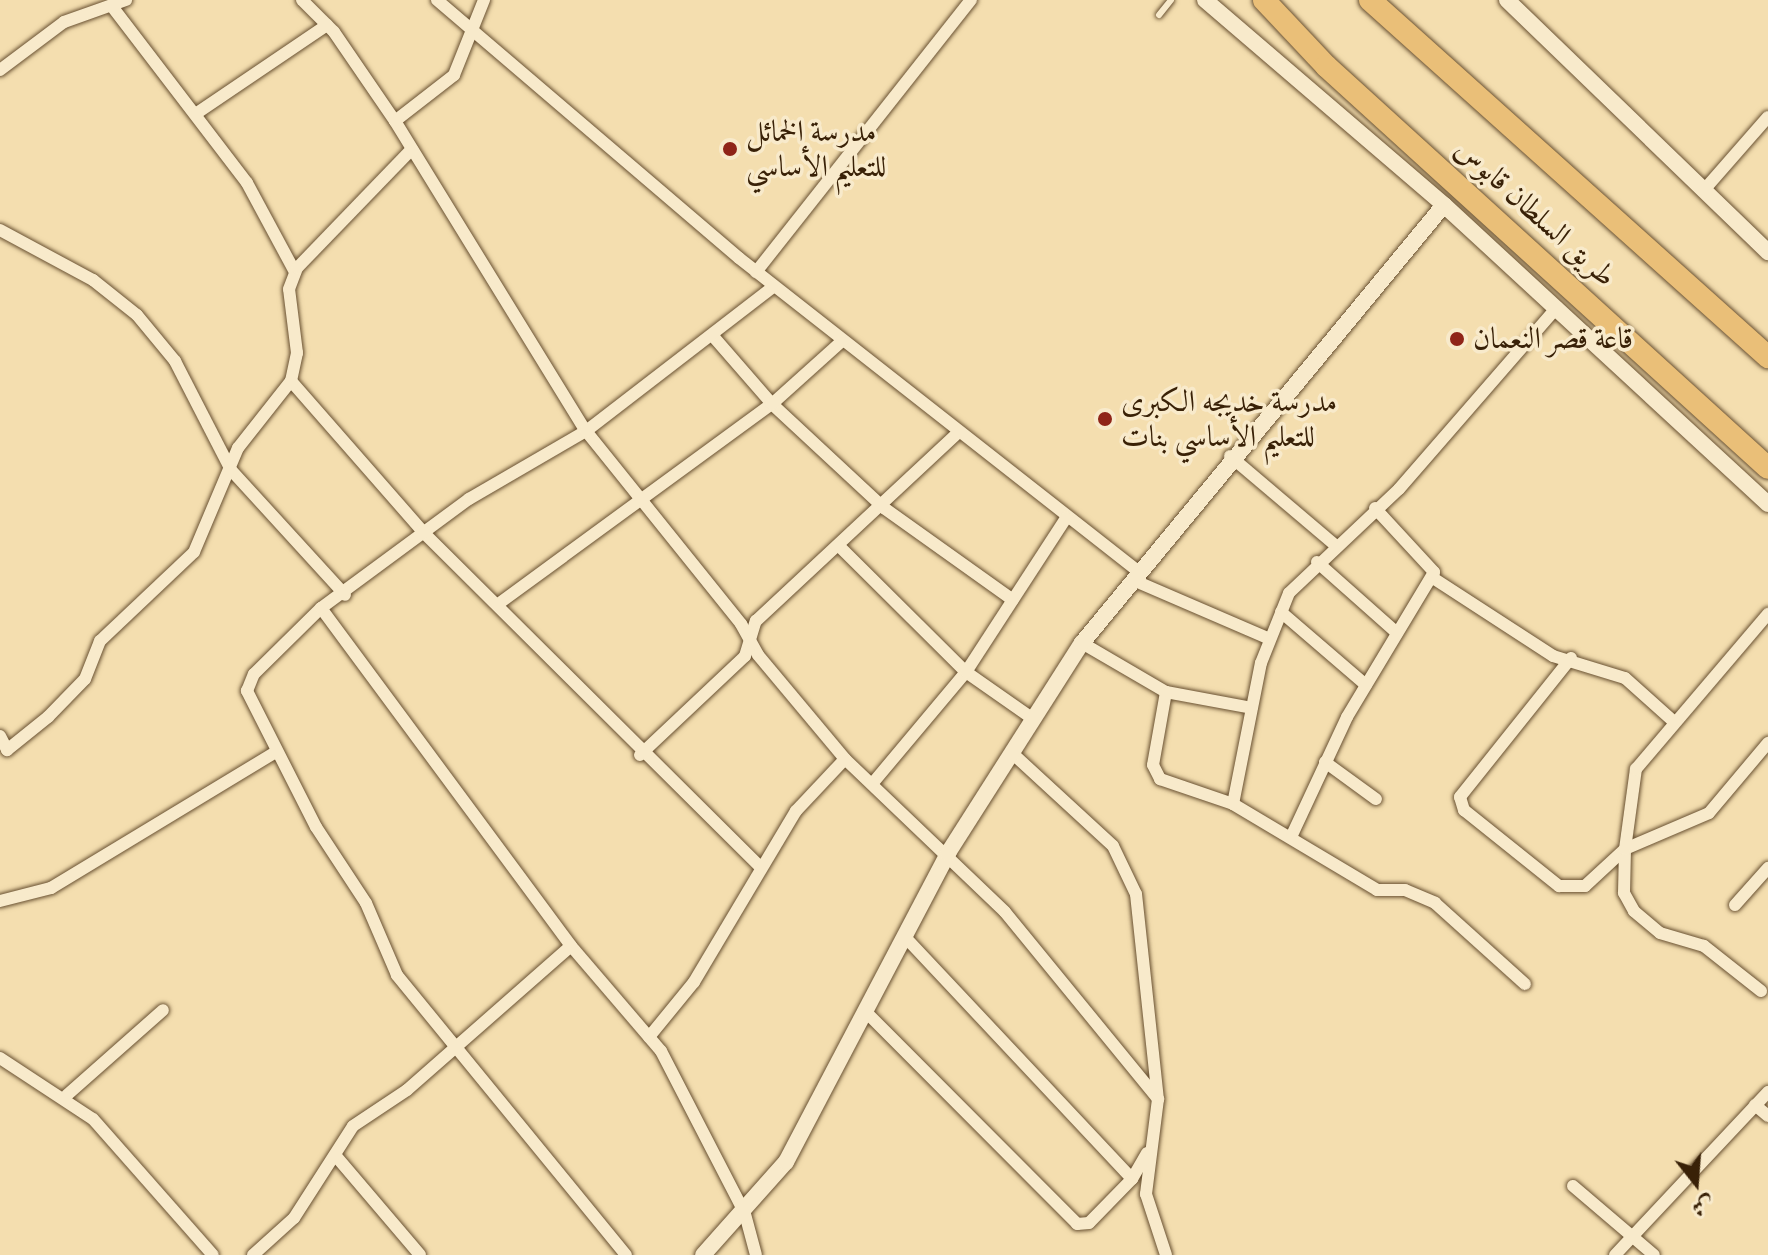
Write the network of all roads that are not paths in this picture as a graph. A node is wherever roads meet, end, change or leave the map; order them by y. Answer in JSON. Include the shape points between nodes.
{"nodes":[{"id":1,"x":126,"y":0,"type":"edge"},
{"id":2,"x":302,"y":0,"type":"edge"},
{"id":3,"x":437,"y":0,"type":"edge"},
{"id":4,"x":484,"y":0,"type":"edge"},
{"id":5,"x":971,"y":0,"type":"edge"},
{"id":6,"x":1171,"y":0,"type":"edge"},
{"id":7,"x":1205,"y":0,"type":"edge"},
{"id":8,"x":1264,"y":0,"type":"edge"},
{"id":9,"x":1370,"y":0,"type":"edge"},
{"id":10,"x":1507,"y":0,"type":"edge"},
{"id":11,"x":114,"y":9,"type":"junction"},
{"id":12,"x":1159,"y":15,"type":"dead end"},
{"id":13,"x":327,"y":25,"type":"junction"},
{"id":14,"x":470,"y":31,"type":"junction"},
{"id":15,"x":0,"y":70,"type":"edge"},
{"id":16,"x":197,"y":113,"type":"junction"},
{"id":17,"x":1768,"y":117,"type":"edge"},
{"id":18,"x":395,"y":121,"type":"junction"},
{"id":19,"x":412,"y":149,"type":"junction"},
{"id":20,"x":1704,"y":190,"type":"junction"},
{"id":21,"x":1444,"y":205,"type":"junction"},
{"id":22,"x":0,"y":230,"type":"edge"},
{"id":23,"x":1768,"y":252,"type":"edge"},
{"id":24,"x":295,"y":272,"type":"junction"},
{"id":25,"x":756,"y":272,"type":"junction"},
{"id":26,"x":774,"y":286,"type":"junction"},
{"id":27,"x":1557,"y":307,"type":"junction"},
{"id":28,"x":712,"y":335,"type":"junction"},
{"id":29,"x":842,"y":341,"type":"junction"},
{"id":30,"x":1768,"y":357,"type":"edge"},
{"id":31,"x":291,"y":381,"type":"junction"},
{"id":32,"x":772,"y":404,"type":"junction"},
{"id":33,"x":586,"y":431,"type":"junction"},
{"id":34,"x":959,"y":432,"type":"junction"},
{"id":35,"x":1230,"y":456,"type":"junction"},
{"id":36,"x":1768,"y":468,"type":"edge"},
{"id":37,"x":231,"y":470,"type":"junction"},
{"id":38,"x":636,"y":498,"type":"junction"},
{"id":39,"x":1768,"y":504,"type":"edge"},
{"id":40,"x":884,"y":508,"type":"junction"},
{"id":41,"x":1375,"y":508,"type":"junction"},
{"id":42,"x":1066,"y":518,"type":"junction"},
{"id":43,"x":425,"y":534,"type":"junction"},
{"id":44,"x":1336,"y":546,"type":"junction"},
{"id":45,"x":840,"y":547,"type":"junction"},
{"id":46,"x":1317,"y":562,"type":"junction"},
{"id":47,"x":1136,"y":576,"type":"junction"},
{"id":48,"x":1433,"y":578,"type":"junction"},
{"id":49,"x":345,"y":595,"type":"junction"},
{"id":50,"x":1013,"y":600,"type":"junction"},
{"id":51,"x":501,"y":602,"type":"junction"},
{"id":52,"x":321,"y":608,"type":"junction"},
{"id":53,"x":1281,"y":612,"type":"junction"},
{"id":54,"x":1768,"y":614,"type":"edge"},
{"id":55,"x":1397,"y":633,"type":"junction"},
{"id":56,"x":1270,"y":639,"type":"junction"},
{"id":57,"x":750,"y":640,"type":"junction"},
{"id":58,"x":1082,"y":643,"type":"junction"},
{"id":59,"x":1571,"y":658,"type":"junction"},
{"id":60,"x":966,"y":672,"type":"junction"},
{"id":61,"x":1366,"y":685,"type":"junction"},
{"id":62,"x":1166,"y":692,"type":"junction"},
{"id":63,"x":1252,"y":708,"type":"junction"},
{"id":64,"x":1033,"y":719,"type":"junction"},
{"id":65,"x":1672,"y":720,"type":"junction"},
{"id":66,"x":0,"y":736,"type":"edge"},
{"id":67,"x":1768,"y":743,"type":"edge"},
{"id":68,"x":276,"y":752,"type":"junction"},
{"id":69,"x":1012,"y":753,"type":"junction"},
{"id":70,"x":640,"y":755,"type":"junction"},
{"id":71,"x":845,"y":759,"type":"junction"},
{"id":72,"x":1325,"y":762,"type":"junction"},
{"id":73,"x":872,"y":784,"type":"junction"},
{"id":74,"x":1376,"y":799,"type":"dead end"},
{"id":75,"x":1233,"y":804,"type":"junction"},
{"id":76,"x":1292,"y":835,"type":"junction"},
{"id":77,"x":1625,"y":849,"type":"junction"},
{"id":78,"x":948,"y":853,"type":"junction"},
{"id":79,"x":761,"y":868,"type":"junction"},
{"id":80,"x":1768,"y":868,"type":"edge"},
{"id":81,"x":0,"y":901,"type":"edge"},
{"id":82,"x":1735,"y":905,"type":"dead end"},
{"id":83,"x":906,"y":938,"type":"junction"},
{"id":84,"x":571,"y":946,"type":"junction"},
{"id":85,"x":1525,"y":984,"type":"dead end"},
{"id":86,"x":1761,"y":991,"type":"dead end"},
{"id":87,"x":163,"y":1010,"type":"dead end"},
{"id":88,"x":867,"y":1013,"type":"junction"},
{"id":89,"x":649,"y":1037,"type":"junction"},
{"id":90,"x":456,"y":1043,"type":"junction"},
{"id":91,"x":5,"y":1061,"type":"edge"},
{"id":92,"x":0,"y":1076,"type":"edge"},
{"id":93,"x":1768,"y":1092,"type":"edge"},
{"id":94,"x":67,"y":1095,"type":"junction"},
{"id":95,"x":1158,"y":1099,"type":"junction"},
{"id":96,"x":1755,"y":1105,"type":"junction"},
{"id":97,"x":1768,"y":1116,"type":"edge"},
{"id":98,"x":1149,"y":1151,"type":"junction"},
{"id":99,"x":335,"y":1155,"type":"junction"},
{"id":100,"x":1132,"y":1179,"type":"junction"},
{"id":101,"x":1573,"y":1186,"type":"dead end"},
{"id":102,"x":745,"y":1214,"type":"junction"},
{"id":103,"x":1632,"y":1235,"type":"junction"},
{"id":104,"x":213,"y":1255,"type":"edge"},
{"id":105,"x":253,"y":1255,"type":"edge"},
{"id":106,"x":420,"y":1255,"type":"edge"},
{"id":107,"x":626,"y":1255,"type":"edge"},
{"id":108,"x":703,"y":1255,"type":"edge"},
{"id":109,"x":756,"y":1255,"type":"edge"},
{"id":110,"x":1166,"y":1255,"type":"edge"},
{"id":111,"x":1615,"y":1255,"type":"edge"},
{"id":112,"x":1654,"y":1255,"type":"edge"}],
"edges":[{"from":1,"to":11,"type":"street"},
{"from":2,"to":13,"type":"street"},
{"from":3,"to":14,"type":"street"},
{"from":4,"to":14,"type":"street"},
{"from":5,"to":25,"type":"street"},
{"from":6,"to":12,"type":"lane"},
{"from":7,"to":21,"type":"street"},
{"from":8,"to":36,"type":"highway","name":"طريق السلطان قابوس","via":[[1326,66]]},
{"from":9,"to":30,"type":"highway","name":"طريق السلطان قابوس"},
{"from":10,"to":20,"type":"street"},
{"from":11,"to":15,"type":"street","via":[[64,22]]},
{"from":11,"to":16,"type":"street"},
{"from":13,"to":16,"type":"street"},
{"from":13,"to":18,"type":"street"},
{"from":14,"to":18,"type":"street","via":[[454,75]]},
{"from":14,"to":25,"type":"street"},
{"from":16,"to":24,"type":"street"},
{"from":17,"to":20,"type":"street"},
{"from":18,"to":19,"type":"street"},
{"from":19,"to":24,"type":"street"},
{"from":19,"to":33,"type":"street"},
{"from":20,"to":23,"type":"street"},
{"from":21,"to":27,"type":"street"},
{"from":21,"to":35,"type":"street"},
{"from":22,"to":37,"type":"street","via":[[93,280],[137,315],[175,361]]},
{"from":24,"to":31,"type":"street","via":[[289,289],[297,353]]},
{"from":25,"to":26,"type":"street"},
{"from":26,"to":28,"type":"street"},
{"from":26,"to":29,"type":"street"},
{"from":27,"to":39,"type":"street"},
{"from":27,"to":41,"type":"street"},
{"from":28,"to":32,"type":"street"},
{"from":28,"to":33,"type":"street"},
{"from":29,"to":32,"type":"street"},
{"from":29,"to":34,"type":"street"},
{"from":31,"to":37,"type":"street","via":[[238,448]]},
{"from":31,"to":43,"type":"street"},
{"from":32,"to":38,"type":"street"},
{"from":32,"to":40,"type":"street"},
{"from":33,"to":38,"type":"street"},
{"from":33,"to":43,"type":"street"},
{"from":34,"to":40,"type":"street"},
{"from":34,"to":42,"type":"street"},
{"from":35,"to":44,"type":"street"},
{"from":35,"to":47,"type":"street"},
{"from":37,"to":49,"type":"street"},
{"from":37,"to":66,"type":"street","via":[[194,552],[100,641],[85,679],[7,750]]},
{"from":38,"to":51,"type":"street"},
{"from":38,"to":57,"type":"street"},
{"from":40,"to":45,"type":"street"},
{"from":40,"to":50,"type":"street"},
{"from":41,"to":44,"type":"street"},
{"from":41,"to":48,"type":"street","via":[[1431,561]]},
{"from":42,"to":47,"type":"street"},
{"from":42,"to":50,"type":"street"},
{"from":43,"to":49,"type":"street"},
{"from":43,"to":51,"type":"street"},
{"from":44,"to":46,"type":"street"},
{"from":45,"to":57,"type":"street","via":[[756,621]]},
{"from":45,"to":60,"type":"street"},
{"from":46,"to":53,"type":"street"},
{"from":46,"to":55,"type":"street"},
{"from":47,"to":56,"type":"street"},
{"from":47,"to":58,"type":"street"},
{"from":48,"to":55,"type":"street"},
{"from":48,"to":59,"type":"street","via":[[1553,656]]},
{"from":49,"to":52,"type":"street"},
{"from":50,"to":60,"type":"street"},
{"from":51,"to":70,"type":"street"},
{"from":52,"to":68,"type":"street","via":[[249,682],[248,700]]},
{"from":52,"to":84,"type":"street"},
{"from":53,"to":56,"type":"street"},
{"from":53,"to":61,"type":"street"},
{"from":54,"to":65,"type":"street"},
{"from":55,"to":61,"type":"street"},
{"from":56,"to":63,"type":"street"},
{"from":57,"to":70,"type":"street","via":[[745,656]]},
{"from":57,"to":71,"type":"street"},
{"from":58,"to":62,"type":"street"},
{"from":58,"to":64,"type":"street"},
{"from":59,"to":65,"type":"street","via":[[1625,678]]},
{"from":59,"to":77,"type":"street","via":[[1465,784],[1461,804],[1568,889],[1593,882]]},
{"from":60,"to":64,"type":"street"},
{"from":60,"to":73,"type":"street"},
{"from":61,"to":72,"type":"street"},
{"from":62,"to":63,"type":"street"},
{"from":62,"to":75,"type":"street","via":[[1155,773],[1166,784]]},
{"from":63,"to":75,"type":"street"},
{"from":64,"to":69,"type":"street"},
{"from":65,"to":77,"type":"street","via":[[1636,769]]},
{"from":67,"to":77,"type":"street","via":[[1709,813]]},
{"from":68,"to":81,"type":"street","via":[[51,888]]},
{"from":68,"to":90,"type":"street","via":[[366,903],[397,975]]},
{"from":69,"to":78,"type":"street"},
{"from":69,"to":95,"type":"street","via":[[1113,846],[1136,894]]},
{"from":70,"to":79,"type":"street"},
{"from":71,"to":73,"type":"street"},
{"from":71,"to":79,"type":"street","via":[[796,811]]},
{"from":72,"to":74,"type":"street"},
{"from":72,"to":76,"type":"street"},
{"from":73,"to":78,"type":"street"},
{"from":75,"to":76,"type":"street"},
{"from":76,"to":85,"type":"street","via":[[1377,890],[1405,890],[1435,903]]},
{"from":77,"to":86,"type":"street","via":[[1624,893],[1634,911],[1660,933],[1704,946]]},
{"from":78,"to":83,"type":"street"},
{"from":78,"to":95,"type":"street"},
{"from":79,"to":89,"type":"street","via":[[694,982]]},
{"from":80,"to":82,"type":"street"},
{"from":83,"to":88,"type":"street"},
{"from":83,"to":100,"type":"street"},
{"from":84,"to":89,"type":"street"},
{"from":84,"to":90,"type":"street"},
{"from":87,"to":94,"type":"street"},
{"from":88,"to":100,"type":"street","via":[[1077,1224],[1089,1223]]},
{"from":88,"to":102,"type":"street","via":[[786,1162]]},
{"from":89,"to":102,"type":"street"},
{"from":90,"to":99,"type":"street","via":[[407,1090],[353,1126]]},
{"from":90,"to":107,"type":"street"},
{"from":91,"to":92,"type":"street"},
{"from":91,"to":94,"type":"street"},
{"from":93,"to":96,"type":"street"},
{"from":94,"to":104,"type":"street"},
{"from":95,"to":98,"type":"street"},
{"from":96,"to":97,"type":"street"},
{"from":96,"to":103,"type":"street"},
{"from":98,"to":100,"type":"street"},
{"from":98,"to":110,"type":"street","via":[[1146,1194]]},
{"from":99,"to":105,"type":"street","via":[[294,1218]]},
{"from":99,"to":106,"type":"street"},
{"from":101,"to":103,"type":"street"},
{"from":102,"to":108,"type":"street"},
{"from":102,"to":109,"type":"street"},
{"from":103,"to":111,"type":"street"},
{"from":103,"to":112,"type":"street"}]}
